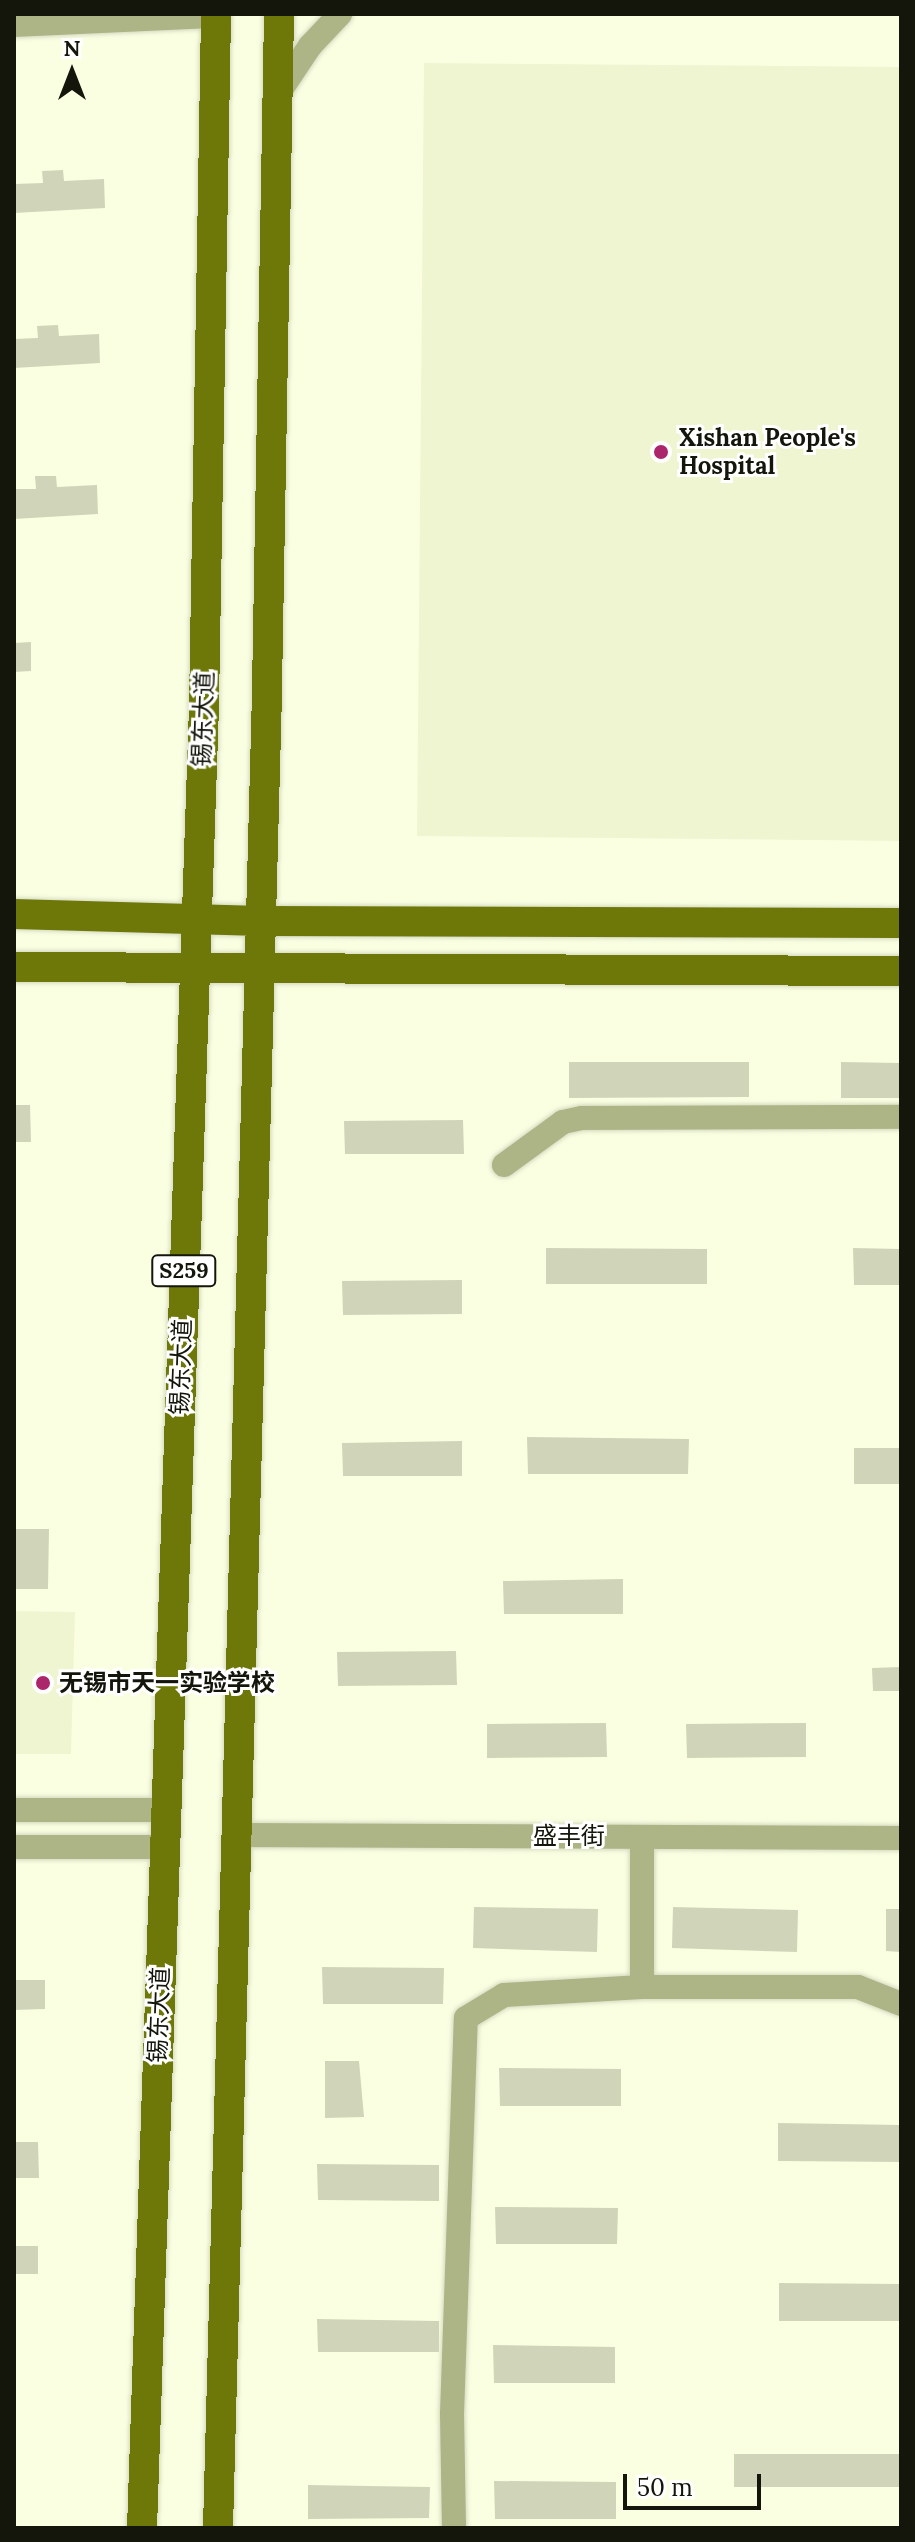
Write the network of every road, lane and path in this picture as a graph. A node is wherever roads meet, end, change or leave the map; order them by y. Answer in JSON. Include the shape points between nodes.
{"nodes":[{"id":1,"x":279,"y":14,"type":"edge"},
{"id":2,"x":340,"y":14,"type":"edge"},
{"id":3,"x":216,"y":15,"type":"edge"},
{"id":4,"x":14,"y":25,"type":"edge"},
{"id":5,"x":278,"y":94,"type":"junction"},
{"id":6,"x":14,"y":914,"type":"edge"},
{"id":7,"x":197,"y":915,"type":"junction"},
{"id":8,"x":261,"y":921,"type":"junction"},
{"id":9,"x":901,"y":923,"type":"edge"},
{"id":10,"x":14,"y":967,"type":"edge"},
{"id":11,"x":194,"y":967,"type":"junction"},
{"id":12,"x":260,"y":969,"type":"junction"},
{"id":13,"x":901,"y":971,"type":"edge"},
{"id":14,"x":901,"y":1117,"type":"edge"},
{"id":15,"x":504,"y":1165,"type":"dead end"},
{"id":16,"x":14,"y":1810,"type":"edge"},
{"id":17,"x":166,"y":1810,"type":"junction"},
{"id":18,"x":236,"y":1835,"type":"junction"},
{"id":19,"x":642,"y":1837,"type":"junction"},
{"id":20,"x":901,"y":1838,"type":"edge"},
{"id":21,"x":14,"y":1847,"type":"edge"},
{"id":22,"x":165,"y":1847,"type":"junction"},
{"id":23,"x":642,"y":1987,"type":"junction"},
{"id":24,"x":901,"y":2004,"type":"edge"},
{"id":25,"x":142,"y":2528,"type":"edge"},
{"id":26,"x":218,"y":2528,"type":"edge"},
{"id":27,"x":454,"y":2528,"type":"edge"}],
"edges":[{"from":1,"to":5,"type":"main road","number":"S259"},
{"from":2,"to":5,"type":"street","via":[[310,46]]},
{"from":3,"to":4,"type":"street"},
{"from":3,"to":7,"type":"main road","name":"锡东大道","number":"S259"},
{"from":5,"to":8,"type":"main road","number":"S259"},
{"from":6,"to":7,"type":"main road"},
{"from":7,"to":8,"type":"main road"},
{"from":7,"to":11,"type":"main road","name":"锡东大道","number":"S259"},
{"from":8,"to":9,"type":"main road"},
{"from":8,"to":12,"type":"main road","number":"S259"},
{"from":10,"to":11,"type":"main road"},
{"from":11,"to":12,"type":"main road"},
{"from":11,"to":17,"type":"main road","name":"锡东大道","number":"S259"},
{"from":12,"to":13,"type":"main road"},
{"from":12,"to":18,"type":"main road","number":"S259"},
{"from":14,"to":15,"type":"street","via":[[582,1118],[563,1122]]},
{"from":16,"to":17,"type":"street"},
{"from":17,"to":22,"type":"main road","name":"锡东大道","number":"S259"},
{"from":18,"to":19,"type":"street","name":"盛丰街"},
{"from":18,"to":26,"type":"main road","number":"S259"},
{"from":19,"to":20,"type":"street","name":"盛丰街"},
{"from":19,"to":23,"type":"street"},
{"from":21,"to":22,"type":"street"},
{"from":22,"to":25,"type":"main road","name":"锡东大道","number":"S259"},
{"from":23,"to":24,"type":"street","via":[[858,1987]]},
{"from":23,"to":27,"type":"street","via":[[504,1995],[466,2018],[452,2414]]}]}
